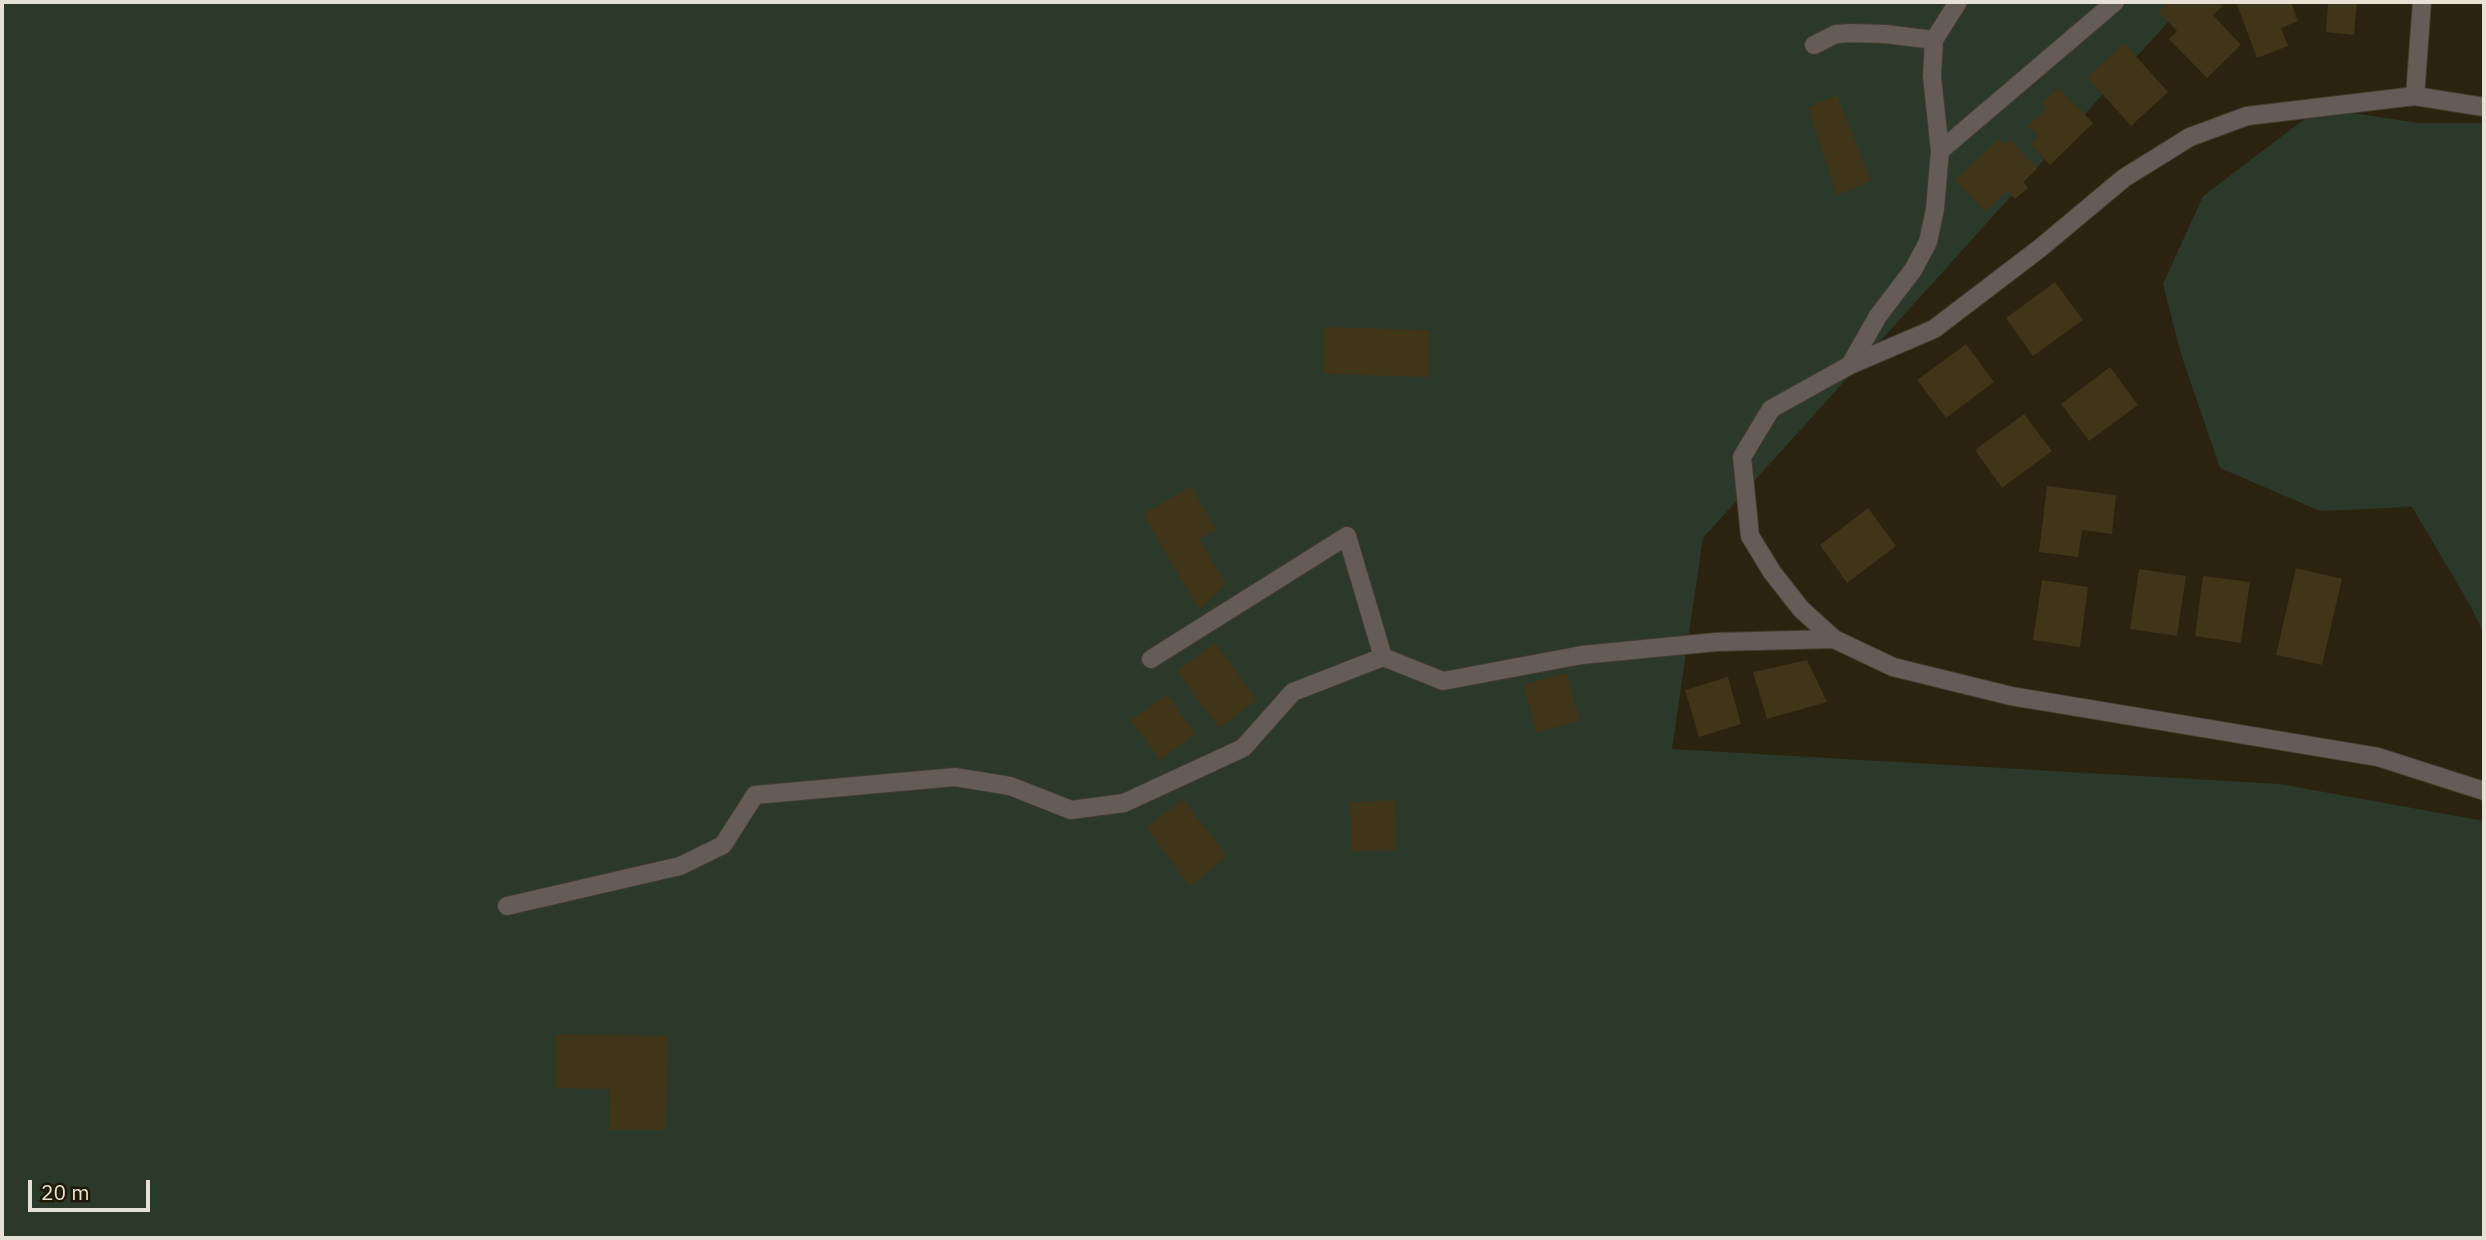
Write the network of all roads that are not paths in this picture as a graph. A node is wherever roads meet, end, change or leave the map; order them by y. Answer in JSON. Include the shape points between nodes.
{"nodes":[{"id":1,"x":1958,"y":2,"type":"edge"},
{"id":2,"x":2115,"y":2,"type":"edge"},
{"id":3,"x":2422,"y":2,"type":"edge"},
{"id":4,"x":1934,"y":40,"type":"junction"},
{"id":5,"x":1814,"y":45,"type":"dead end"},
{"id":6,"x":2415,"y":96,"type":"junction"},
{"id":7,"x":2484,"y":107,"type":"edge"},
{"id":8,"x":1940,"y":151,"type":"junction"},
{"id":9,"x":1850,"y":365,"type":"junction"},
{"id":10,"x":1834,"y":639,"type":"junction"},
{"id":11,"x":1383,"y":657,"type":"junction"},
{"id":12,"x":1151,"y":659,"type":"dead end"},
{"id":13,"x":2484,"y":791,"type":"edge"},
{"id":14,"x":508,"y":906,"type":"dead end"}],
"edges":[{"from":1,"to":4,"type":"street"},
{"from":2,"to":8,"type":"street"},
{"from":3,"to":6,"type":"street"},
{"from":4,"to":5,"type":"street","via":[[1852,33],[1836,34]]},
{"from":4,"to":8,"type":"street","via":[[1932,76]]},
{"from":6,"to":7,"type":"street"},
{"from":6,"to":9,"type":"street","via":[[2247,116],[2190,137],[2124,178],[1934,329]]},
{"from":8,"to":9,"type":"street","via":[[1928,242]]},
{"from":9,"to":10,"type":"street","via":[[1772,409],[1742,457],[1750,536],[1801,609]]},
{"from":10,"to":11,"type":"street","via":[[1716,642],[1582,655],[1443,681]]},
{"from":10,"to":13,"type":"street","via":[[1893,667],[2011,696],[2378,757]]},
{"from":11,"to":12,"type":"street","via":[[1347,536]]},
{"from":11,"to":14,"type":"street","via":[[1293,692],[1242,748],[1124,803],[1071,810],[1010,786],[955,777],[755,795],[723,845],[680,866]]}]}
